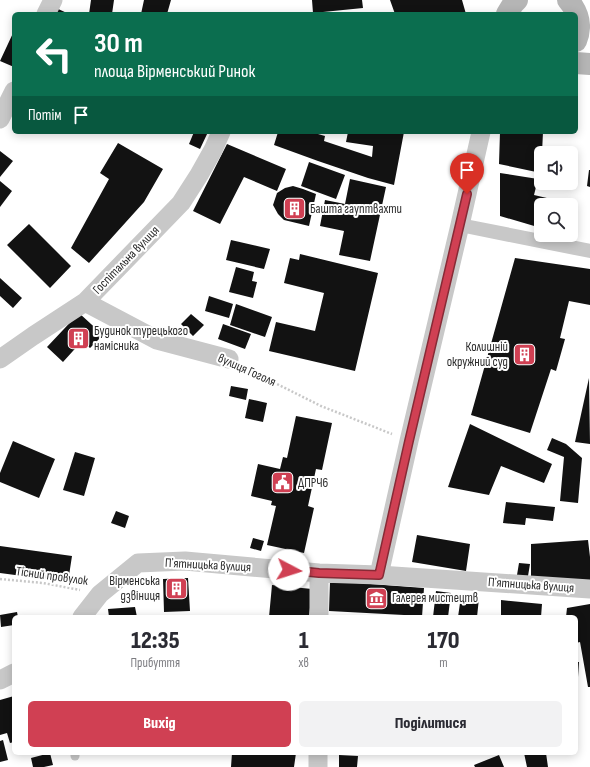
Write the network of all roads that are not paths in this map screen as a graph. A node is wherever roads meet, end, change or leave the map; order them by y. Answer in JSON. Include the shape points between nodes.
{"nodes":[{"id":1,"x":53,"y":0,"type":"edge"},
{"id":2,"x":578,"y":10,"type":"edge"},
{"id":3,"x":47,"y":12,"type":"edge"},
{"id":4,"x":578,"y":36,"type":"edge"},
{"id":5,"x":578,"y":63,"type":"edge"},
{"id":6,"x":590,"y":64,"type":"edge"},
{"id":7,"x":12,"y":95,"type":"edge"},
{"id":8,"x":0,"y":119,"type":"edge"},
{"id":9,"x":220,"y":134,"type":"edge"},
{"id":10,"x":480,"y":134,"type":"edge"},
{"id":11,"x":460,"y":225,"type":"junction"},
{"id":12,"x":590,"y":251,"type":"edge"},
{"id":13,"x":85,"y":302,"type":"junction"},
{"id":14,"x":0,"y":359,"type":"edge"},
{"id":15,"x":229,"y":359,"type":"road end"},
{"id":16,"x":319,"y":573,"type":"junction"},
{"id":17,"x":379,"y":575,"type":"junction"},
{"id":18,"x":590,"y":589,"type":"edge"},
{"id":19,"x":84,"y":615,"type":"edge"},
{"id":20,"x":319,"y":615,"type":"edge"},
{"id":21,"x":12,"y":674,"type":"edge"},
{"id":22,"x":0,"y":680,"type":"edge"},
{"id":23,"x":318,"y":755,"type":"edge"},
{"id":24,"x":318,"y":767,"type":"edge"}],
"edges":[{"from":1,"to":3,"type":"street"},
{"from":2,"to":4,"type":"main road"},
{"from":5,"to":6,"type":"main road"},
{"from":7,"to":8,"type":"street"},
{"from":9,"to":13,"type":"street","name":"Госпітальна вулиця","via":[[181,203]]},
{"from":10,"to":11,"type":"street"},
{"from":11,"to":12,"type":"street"},
{"from":11,"to":17,"type":"street"},
{"from":13,"to":14,"type":"street","name":"Госпітальна вулиця"},
{"from":13,"to":15,"type":"street","name":"вулиця Гоголя","via":[[157,340]]},
{"from":16,"to":17,"type":"street","name":"Пʼятницька вулиця"},
{"from":16,"to":19,"type":"street","name":"Пʼятницька вулиця","via":[[185,561],[138,563],[100,594]]},
{"from":16,"to":20,"type":"street"},
{"from":17,"to":18,"type":"street","name":"Пʼятницька вулиця"},
{"from":21,"to":22,"type":"street"},
{"from":23,"to":24,"type":"street"}]}
